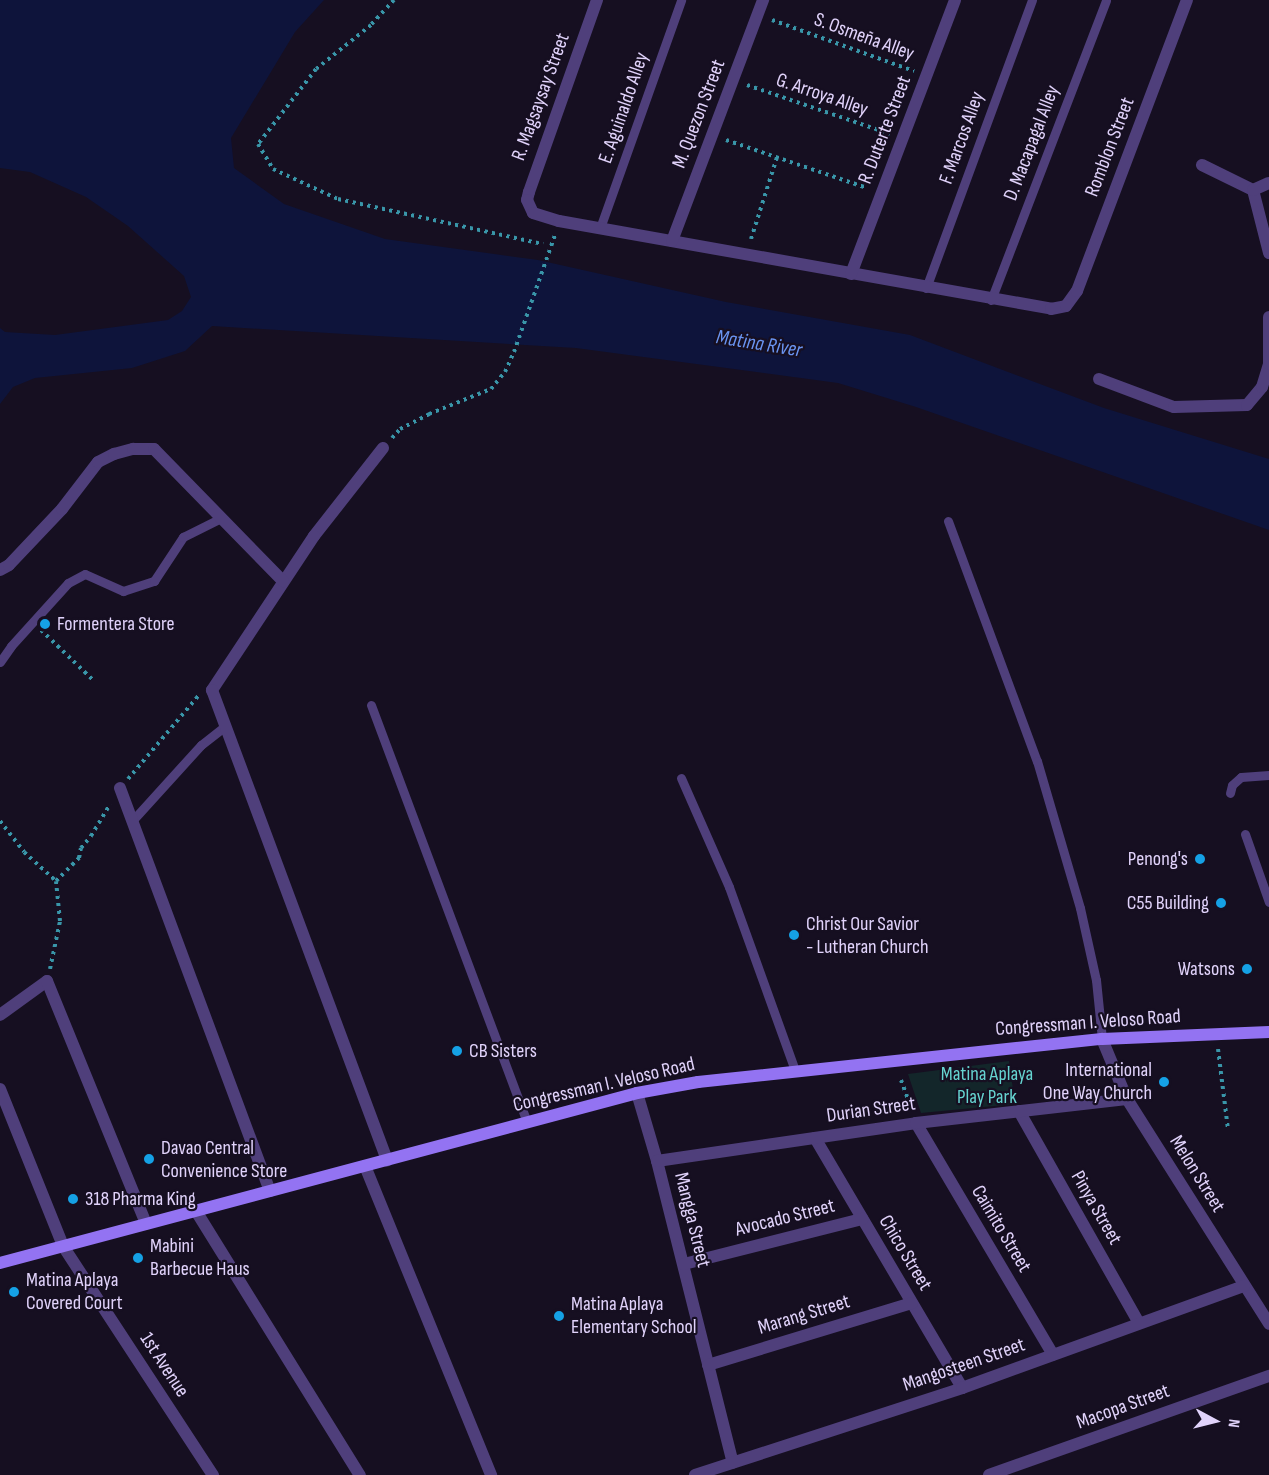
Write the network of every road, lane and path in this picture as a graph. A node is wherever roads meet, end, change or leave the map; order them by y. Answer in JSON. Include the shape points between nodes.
{"nodes":[{"id":1,"x":394,"y":0,"type":"edge"},
{"id":2,"x":597,"y":0,"type":"edge"},
{"id":3,"x":681,"y":0,"type":"edge"},
{"id":4,"x":763,"y":0,"type":"edge"},
{"id":5,"x":955,"y":0,"type":"edge"},
{"id":6,"x":1032,"y":0,"type":"edge"},
{"id":7,"x":1106,"y":0,"type":"edge"},
{"id":8,"x":1187,"y":0,"type":"edge"},
{"id":9,"x":757,"y":15,"type":"junction"},
{"id":10,"x":926,"y":76,"type":"junction"},
{"id":11,"x":733,"y":80,"type":"junction"},
{"id":12,"x":712,"y":135,"type":"junction"},
{"id":13,"x":902,"y":138,"type":"junction"},
{"id":14,"x":777,"y":157,"type":"junction"},
{"id":15,"x":1202,"y":165,"type":"dead end"},
{"id":16,"x":1269,"y":183,"type":"edge"},
{"id":17,"x":1253,"y":190,"type":"junction"},
{"id":18,"x":882,"y":193,"type":"junction"},
{"id":19,"x":600,"y":228,"type":"junction"},
{"id":20,"x":672,"y":241,"type":"junction"},
{"id":21,"x":543,"y":244,"type":"dead end"},
{"id":22,"x":551,"y":251,"type":"dead end"},
{"id":23,"x":1269,"y":254,"type":"edge"},
{"id":24,"x":746,"y":255,"type":"junction"},
{"id":25,"x":851,"y":274,"type":"junction"},
{"id":26,"x":926,"y":288,"type":"junction"},
{"id":27,"x":991,"y":300,"type":"junction"},
{"id":28,"x":1269,"y":317,"type":"edge"},
{"id":29,"x":1099,"y":380,"type":"dead end"},
{"id":30,"x":383,"y":448,"type":"joint"},
{"id":31,"x":221,"y":518,"type":"junction"},
{"id":32,"x":948,"y":521,"type":"dead end"},
{"id":33,"x":0,"y":570,"type":"edge"},
{"id":34,"x":283,"y":581,"type":"junction"},
{"id":35,"x":32,"y":622,"type":"junction"},
{"id":36,"x":0,"y":662,"type":"edge"},
{"id":37,"x":93,"y":680,"type":"dead end"},
{"id":38,"x":212,"y":690,"type":"junction"},
{"id":39,"x":371,"y":705,"type":"dead end"},
{"id":40,"x":225,"y":726,"type":"junction"},
{"id":41,"x":1269,"y":775,"type":"edge"},
{"id":42,"x":681,"y":778,"type":"dead end"},
{"id":43,"x":120,"y":788,"type":"junction"},
{"id":44,"x":1230,"y":793,"type":"dead end"},
{"id":45,"x":132,"y":820,"type":"junction"},
{"id":46,"x":0,"y":821,"type":"edge"},
{"id":47,"x":1245,"y":834,"type":"dead end"},
{"id":48,"x":56,"y":881,"type":"junction"},
{"id":49,"x":1269,"y":902,"type":"edge"},
{"id":50,"x":47,"y":981,"type":"junction"},
{"id":51,"x":0,"y":1015,"type":"edge"},
{"id":52,"x":1269,"y":1032,"type":"edge"},
{"id":53,"x":1216,"y":1033,"type":"junction"},
{"id":54,"x":1102,"y":1039,"type":"junction"},
{"id":55,"x":795,"y":1070,"type":"junction"},
{"id":56,"x":901,"y":1080,"type":"dead end"},
{"id":57,"x":0,"y":1089,"type":"edge"},
{"id":58,"x":637,"y":1093,"type":"junction"},
{"id":59,"x":1127,"y":1099,"type":"junction"},
{"id":60,"x":1019,"y":1112,"type":"junction"},
{"id":61,"x":527,"y":1123,"type":"junction"},
{"id":62,"x":916,"y":1123,"type":"junction"},
{"id":63,"x":1228,"y":1129,"type":"dead end"},
{"id":64,"x":814,"y":1138,"type":"junction"},
{"id":65,"x":387,"y":1160,"type":"junction"},
{"id":66,"x":657,"y":1161,"type":"junction"},
{"id":67,"x":365,"y":1166,"type":"junction"},
{"id":68,"x":270,"y":1191,"type":"junction"},
{"id":69,"x":196,"y":1211,"type":"junction"},
{"id":70,"x":862,"y":1219,"type":"junction"},
{"id":71,"x":146,"y":1224,"type":"junction"},
{"id":72,"x":63,"y":1246,"type":"junction"},
{"id":73,"x":0,"y":1263,"type":"edge"},
{"id":74,"x":684,"y":1264,"type":"junction"},
{"id":75,"x":1244,"y":1286,"type":"junction"},
{"id":76,"x":912,"y":1303,"type":"junction"},
{"id":77,"x":1139,"y":1323,"type":"junction"},
{"id":78,"x":1269,"y":1324,"type":"edge"},
{"id":79,"x":1053,"y":1355,"type":"junction"},
{"id":80,"x":708,"y":1365,"type":"junction"},
{"id":81,"x":1269,"y":1376,"type":"edge"},
{"id":82,"x":962,"y":1388,"type":"junction"},
{"id":83,"x":732,"y":1462,"type":"junction"},
{"id":84,"x":213,"y":1475,"type":"edge"},
{"id":85,"x":360,"y":1475,"type":"edge"},
{"id":86,"x":491,"y":1475,"type":"edge"},
{"id":87,"x":695,"y":1475,"type":"edge"},
{"id":88,"x":989,"y":1475,"type":"edge"}],
"edges":[{"from":1,"to":21,"type":"path","via":[[371,26],[316,69],[258,144],[273,169],[347,202]]},
{"from":2,"to":19,"type":"street","name":"R. Magsaysay Street","via":[[529,192],[529,208],[540,217]]},
{"from":3,"to":19,"type":"lane","name":"E. Aguinaldo Alley"},
{"from":4,"to":9,"type":"street","name":"M. Quezon Street"},
{"from":5,"to":10,"type":"street","name":"R. Duterte Street"},
{"from":6,"to":26,"type":"lane","name":"F. Marcos Alley"},
{"from":7,"to":27,"type":"lane","name":"D. Macapagal Alley"},
{"from":8,"to":27,"type":"street","name":"Romblon Street","via":[[1077,291],[1059,309]]},
{"from":9,"to":10,"type":"path","name":"S. Osmeña Alley"},
{"from":9,"to":11,"type":"street","name":"M. Quezon Street"},
{"from":10,"to":13,"type":"street","name":"R. Duterte Street"},
{"from":11,"to":12,"type":"street","name":"M. Quezon Street"},
{"from":11,"to":13,"type":"path","name":"G. Arroya Alley"},
{"from":12,"to":14,"type":"path"},
{"from":12,"to":20,"type":"street","name":"M. Quezon Street"},
{"from":13,"to":18,"type":"street","name":"R. Duterte Street"},
{"from":14,"to":18,"type":"path"},
{"from":14,"to":24,"type":"path"},
{"from":15,"to":17,"type":"street"},
{"from":16,"to":17,"type":"street"},
{"from":17,"to":23,"type":"street"},
{"from":18,"to":25,"type":"street","name":"R. Duterte Street"},
{"from":19,"to":20,"type":"street"},
{"from":20,"to":24,"type":"street"},
{"from":22,"to":30,"type":"path","via":[[506,372],[492,389],[400,429]]},
{"from":24,"to":25,"type":"street"},
{"from":25,"to":26,"type":"street"},
{"from":26,"to":27,"type":"street"},
{"from":28,"to":29,"type":"street","via":[[1269,364],[1262,387],[1247,405],[1174,406]]},
{"from":30,"to":34,"type":"street"},
{"from":31,"to":33,"type":"street","via":[[154,450],[133,449],[93,466],[62,508]]},
{"from":31,"to":34,"type":"street"},
{"from":31,"to":35,"type":"lane","via":[[183,537],[154,581],[123,591],[85,574],[68,583]]},
{"from":32,"to":54,"type":"lane","via":[[1037,761],[1080,908],[1096,980]]},
{"from":34,"to":38,"type":"street"},
{"from":35,"to":36,"type":"lane"},
{"from":35,"to":37,"type":"path"},
{"from":38,"to":40,"type":"street"},
{"from":38,"to":43,"type":"path","via":[[201,692]]},
{"from":39,"to":61,"type":"lane"},
{"from":40,"to":45,"type":"lane","via":[[201,745]]},
{"from":40,"to":65,"type":"street"},
{"from":41,"to":44,"type":"lane","via":[[1241,777]]},
{"from":42,"to":55,"type":"lane","via":[[722,868]]},
{"from":43,"to":45,"type":"street"},
{"from":43,"to":48,"type":"path","via":[[81,848],[80,858]]},
{"from":45,"to":68,"type":"street"},
{"from":46,"to":48,"type":"path","via":[[24,852]]},
{"from":47,"to":49,"type":"lane"},
{"from":48,"to":50,"type":"path","via":[[60,921]]},
{"from":50,"to":51,"type":"street"},
{"from":50,"to":71,"type":"street"},
{"from":52,"to":53,"type":"main road","name":"Congressman I. Veloso Road"},
{"from":53,"to":54,"type":"main road","name":"Congressman I. Veloso Road"},
{"from":53,"to":63,"type":"path"},
{"from":54,"to":55,"type":"main road","name":"Congressman I. Veloso Road"},
{"from":54,"to":59,"type":"street","name":"Melon Street"},
{"from":55,"to":58,"type":"main road","name":"Congressman I. Veloso Road"},
{"from":56,"to":62,"type":"path"},
{"from":57,"to":72,"type":"street","name":"1st Avenue"},
{"from":58,"to":61,"type":"main road","name":"Congressman I. Veloso Road"},
{"from":58,"to":66,"type":"street","name":"Mangga Street"},
{"from":59,"to":60,"type":"street","name":"Durian Street"},
{"from":59,"to":75,"type":"street","name":"Melon Street"},
{"from":60,"to":62,"type":"street","name":"Durian Street"},
{"from":60,"to":77,"type":"street","name":"Pinya Street"},
{"from":61,"to":65,"type":"main road","name":"Congressman I. Veloso Road"},
{"from":62,"to":64,"type":"street","name":"Durian Street"},
{"from":62,"to":79,"type":"street","name":"Caimito Street"},
{"from":64,"to":66,"type":"street","name":"Durian Street"},
{"from":64,"to":70,"type":"street","name":"Chico Street"},
{"from":65,"to":67,"type":"main road","name":"Congressman I. Veloso Road"},
{"from":66,"to":74,"type":"street","name":"Mangga Street"},
{"from":67,"to":68,"type":"main road","name":"Congressman I. Veloso Road"},
{"from":67,"to":86,"type":"street"},
{"from":68,"to":69,"type":"main road","name":"Congressman I. Veloso Road"},
{"from":69,"to":71,"type":"main road","name":"Congressman I. Veloso Road"},
{"from":69,"to":85,"type":"street"},
{"from":70,"to":74,"type":"street","name":"Avocado Street"},
{"from":70,"to":76,"type":"street","name":"Chico Street"},
{"from":71,"to":72,"type":"main road","name":"Congressman I. Veloso Road"},
{"from":72,"to":73,"type":"main road","name":"Congressman I. Veloso Road"},
{"from":72,"to":84,"type":"street","name":"1st Avenue"},
{"from":74,"to":80,"type":"street","name":"Mangga Street"},
{"from":75,"to":77,"type":"street","name":"Mangosteen Street"},
{"from":75,"to":78,"type":"street","name":"Melon Street"},
{"from":76,"to":80,"type":"street","name":"Marang Street"},
{"from":76,"to":82,"type":"street","name":"Chico Street"},
{"from":77,"to":79,"type":"street","name":"Mangosteen Street"},
{"from":79,"to":82,"type":"street","name":"Mangosteen Street"},
{"from":80,"to":83,"type":"street","name":"Mangga Street"},
{"from":81,"to":88,"type":"street","name":"Macopa Street"},
{"from":82,"to":83,"type":"street","name":"Mangosteen Street"},
{"from":83,"to":87,"type":"street","name":"Mangosteen Street"}]}
